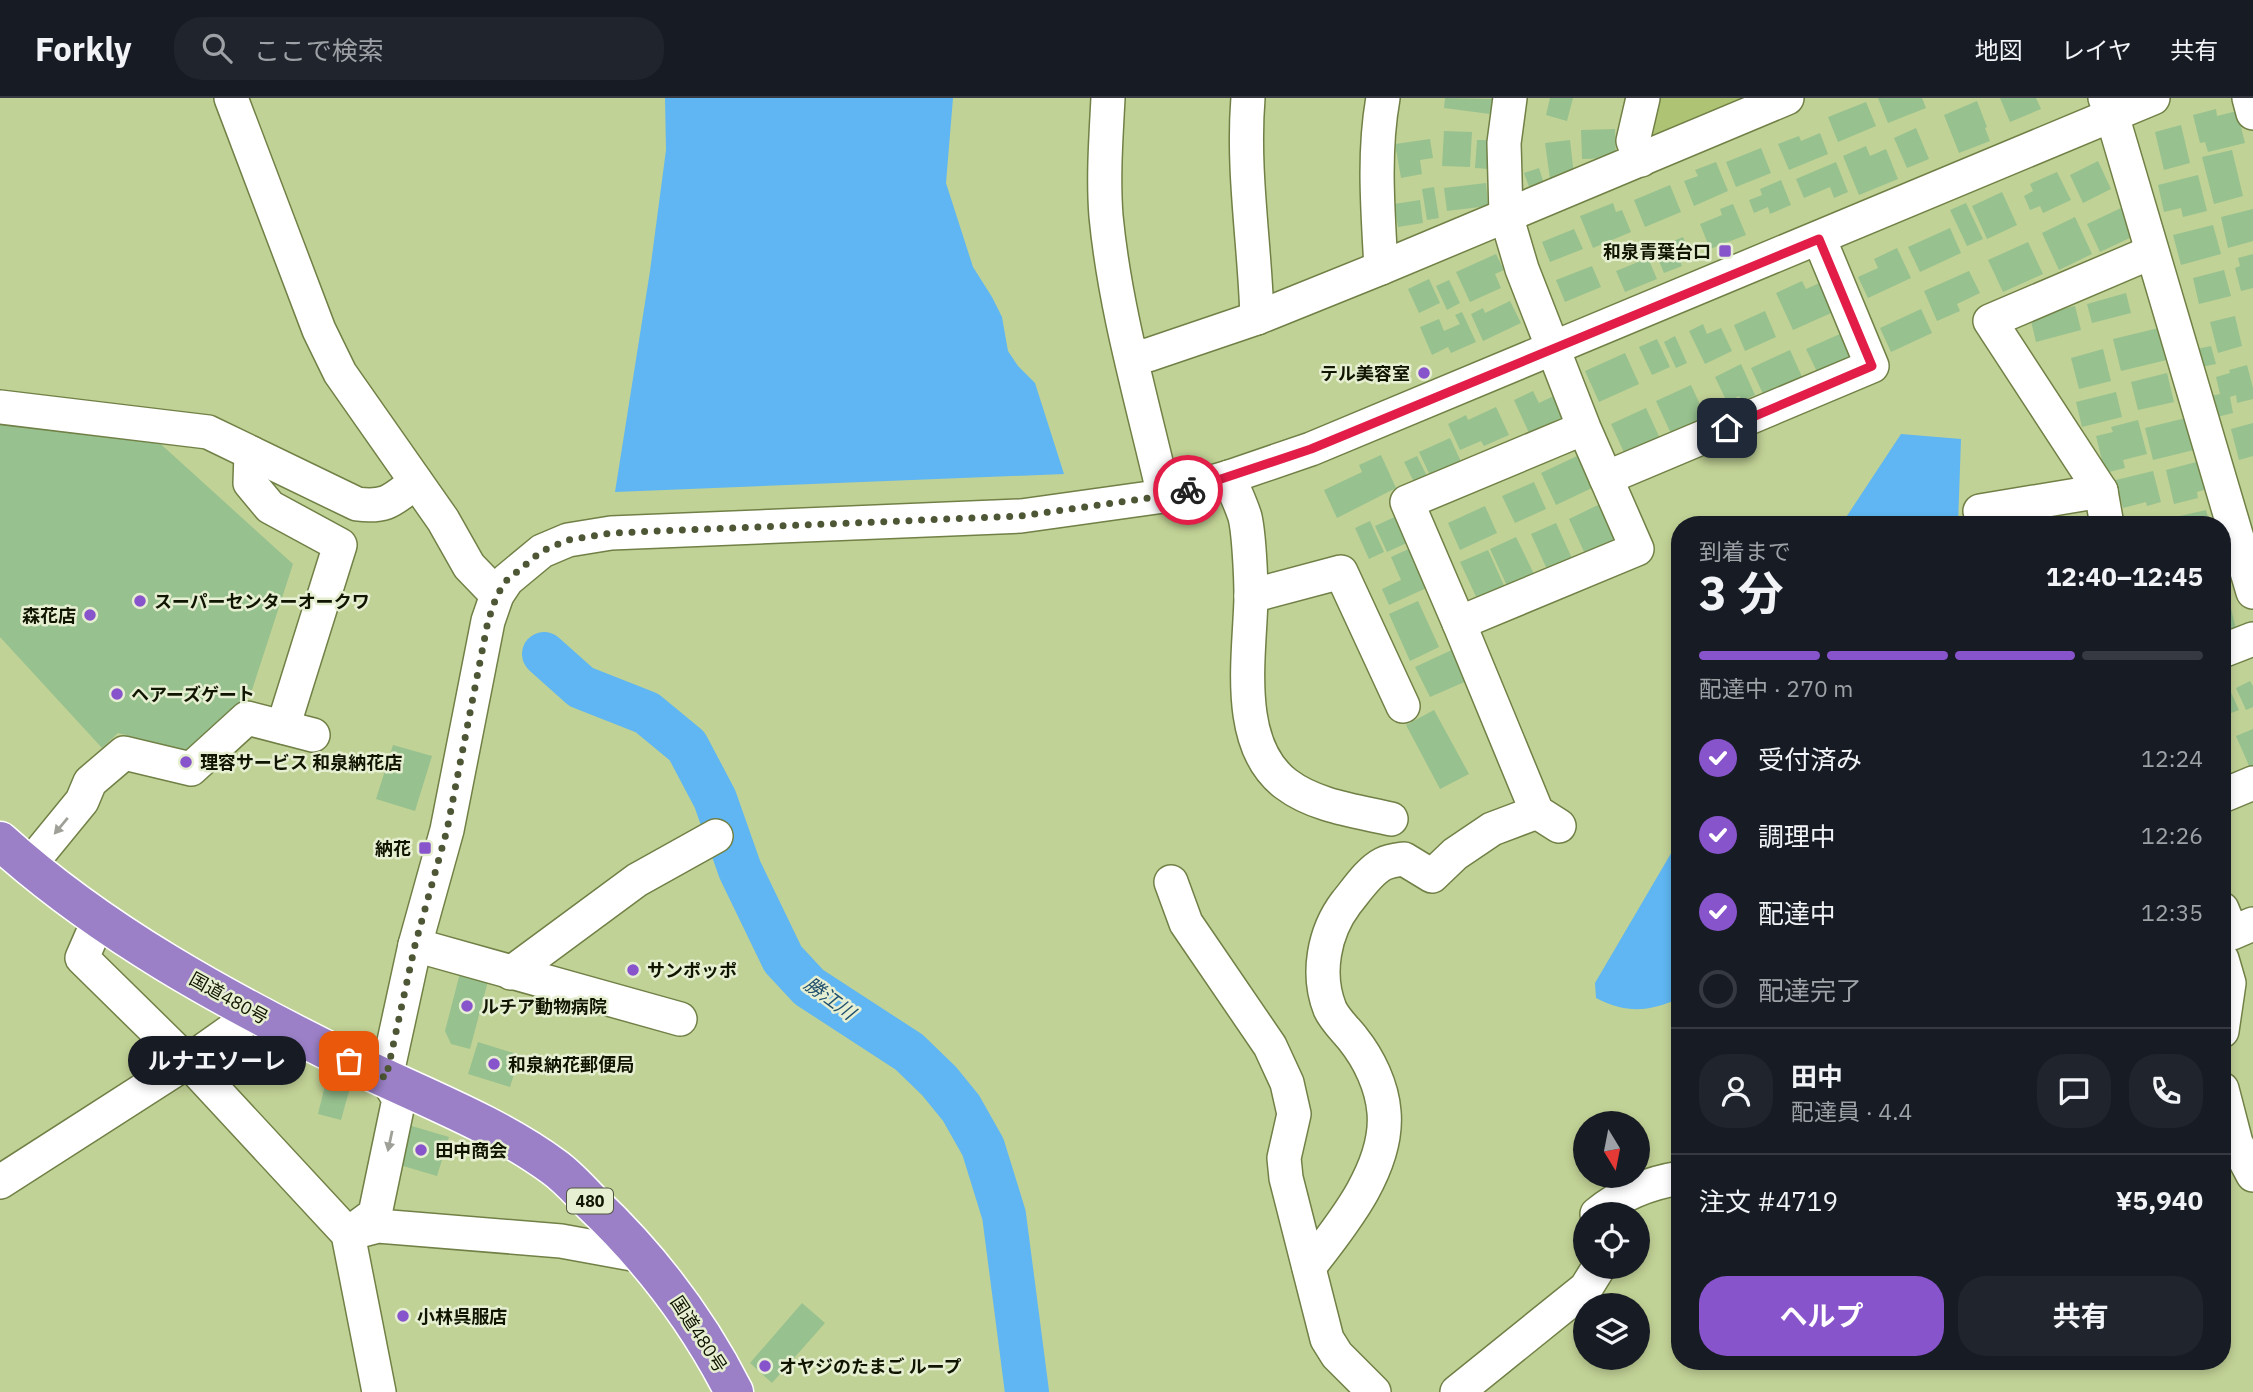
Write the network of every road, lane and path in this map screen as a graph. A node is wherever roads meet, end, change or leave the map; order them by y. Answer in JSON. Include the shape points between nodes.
{"nodes":[{"id":1,"x":231,"y":98,"type":"edge"},
{"id":2,"x":1108,"y":98,"type":"edge"},
{"id":3,"x":1248,"y":98,"type":"edge"},
{"id":4,"x":1383,"y":98,"type":"edge"},
{"id":5,"x":1510,"y":98,"type":"edge"},
{"id":6,"x":1643,"y":98,"type":"edge"},
{"id":7,"x":1787,"y":98,"type":"edge"},
{"id":8,"x":2153,"y":98,"type":"edge"},
{"id":9,"x":2249,"y":98,"type":"edge"},
{"id":10,"x":2108,"y":107,"type":"edge"},
{"id":11,"x":2253,"y":113,"type":"edge"},
{"id":12,"x":1641,"y":160,"type":"junction"},
{"id":13,"x":1506,"y":215,"type":"junction"},
{"id":14,"x":1819,"y":239,"type":"junction"},
{"id":15,"x":2152,"y":252,"type":"junction"},
{"id":16,"x":1381,"y":268,"type":"junction"},
{"id":17,"x":1257,"y":318,"type":"junction"},
{"id":18,"x":1554,"y":349,"type":"junction"},
{"id":19,"x":1132,"y":356,"type":"junction"},
{"id":20,"x":0,"y":407,"type":"edge"},
{"id":21,"x":1584,"y":428,"type":"junction"},
{"id":22,"x":251,"y":453,"type":"junction"},
{"id":23,"x":1229,"y":477,"type":"junction"},
{"id":24,"x":1606,"y":478,"type":"junction"},
{"id":25,"x":416,"y":482,"type":"junction"},
{"id":26,"x":2101,"y":491,"type":"junction"},
{"id":27,"x":1164,"y":496,"type":"junction"},
{"id":28,"x":1980,"y":511,"type":"dead end"},
{"id":29,"x":2105,"y":516,"type":"edge"},
{"id":30,"x":2230,"y":516,"type":"edge"},
{"id":31,"x":2231,"y":518,"type":"edge"},
{"id":32,"x":2253,"y":592,"type":"edge"},
{"id":33,"x":497,"y":595,"type":"junction"},
{"id":34,"x":1251,"y":596,"type":"junction"},
{"id":35,"x":1459,"y":623,"type":"junction"},
{"id":36,"x":2253,"y":639,"type":"edge"},
{"id":37,"x":2231,"y":648,"type":"edge"},
{"id":38,"x":1403,"y":706,"type":"dead end"},
{"id":39,"x":2253,"y":783,"type":"edge"},
{"id":40,"x":2231,"y":792,"type":"edge"},
{"id":41,"x":1391,"y":819,"type":"dead end"},
{"id":42,"x":716,"y":836,"type":"dead end"},
{"id":43,"x":0,"y":841,"type":"edge"},
{"id":44,"x":28,"y":867,"type":"junction"},
{"id":45,"x":1171,"y":882,"type":"dead end"},
{"id":46,"x":99,"y":919,"type":"junction"},
{"id":47,"x":2253,"y":924,"type":"edge"},
{"id":48,"x":2231,"y":931,"type":"edge"},
{"id":49,"x":415,"y":945,"type":"junction"},
{"id":50,"x":511,"y":973,"type":"junction"},
{"id":51,"x":256,"y":1013,"type":"junction"},
{"id":52,"x":680,"y":1018,"type":"dead end"},
{"id":53,"x":187,"y":1062,"type":"junction"},
{"id":54,"x":386,"y":1078,"type":"junction"},
{"id":55,"x":2231,"y":1124,"type":"edge"},
{"id":56,"x":2253,"y":1175,"type":"edge"},
{"id":57,"x":1671,"y":1180,"type":"edge"},
{"id":58,"x":0,"y":1182,"type":"edge"},
{"id":59,"x":1612,"y":1202,"type":"edge"},
{"id":60,"x":348,"y":1234,"type":"junction"},
{"id":61,"x":643,"y":1256,"type":"junction"},
{"id":62,"x":1309,"y":1268,"type":"junction"},
{"id":63,"x":1592,"y":1279,"type":"edge"},
{"id":64,"x":379,"y":1392,"type":"edge"},
{"id":65,"x":734,"y":1392,"type":"edge"},
{"id":66,"x":1374,"y":1392,"type":"edge"},
{"id":67,"x":1457,"y":1392,"type":"edge"}],
"edges":[{"from":1,"to":25,"type":"street","via":[[319,330],[340,373]]},
{"from":2,"to":19,"type":"street","via":[[1106,215]]},
{"from":3,"to":17,"type":"street","via":[[1246,172]]},
{"from":4,"to":16,"type":"street","via":[[1377,198]]},
{"from":5,"to":13,"type":"street","via":[[1504,143]]},
{"from":6,"to":12,"type":"street","via":[[1633,141]]},
{"from":7,"to":12,"type":"street"},
{"from":8,"to":10,"type":"street"},
{"from":9,"to":11,"type":"street"},
{"from":10,"to":14,"type":"street"},
{"from":10,"to":15,"type":"street"},
{"from":12,"to":13,"type":"street"},
{"from":13,"to":16,"type":"street"},
{"from":13,"to":18,"type":"street"},
{"from":14,"to":18,"type":"street"},
{"from":14,"to":24,"type":"street","via":[[1872,366]]},
{"from":15,"to":26,"type":"street","via":[[1990,321]]},
{"from":15,"to":30,"type":"street"},
{"from":16,"to":17,"type":"street"},
{"from":17,"to":19,"type":"street","via":[[1148,355]]},
{"from":18,"to":21,"type":"street"},
{"from":18,"to":23,"type":"street","via":[[1311,449]]},
{"from":19,"to":27,"type":"street"},
{"from":20,"to":22,"type":"street","via":[[208,432]]},
{"from":21,"to":24,"type":"street"},
{"from":21,"to":35,"type":"street","via":[[1407,502]]},
{"from":22,"to":25,"type":"street","via":[[357,505],[386,503]]},
{"from":22,"to":44,"type":"street","one_way":true,"via":[[250,483],[270,508],[340,545],[298,731],[247,718],[191,769],[124,752],[90,782],[82,801]]},
{"from":23,"to":27,"type":"street"},
{"from":23,"to":34,"type":"street","via":[[1245,518]]},
{"from":24,"to":35,"type":"street","via":[[1637,549]]},
{"from":25,"to":33,"type":"street","via":[[469,566]]},
{"from":26,"to":28,"type":"street"},
{"from":26,"to":29,"type":"street"},
{"from":27,"to":33,"type":"street","via":[[1021,516],[611,533],[568,540],[542,551]]},
{"from":31,"to":32,"type":"street"},
{"from":33,"to":49,"type":"street","via":[[447,830]]},
{"from":34,"to":38,"type":"street","via":[[1341,572]]},
{"from":34,"to":41,"type":"street","via":[[1246,658],[1250,717],[1262,756],[1285,783],[1321,802]]},
{"from":35,"to":62,"type":"street","via":[[1548,819],[1492,829],[1432,876],[1404,859],[1382,864],[1337,915],[1323,961],[1324,984],[1331,1010],[1364,1053],[1376,1080],[1384,1112],[1382,1143],[1348,1216]]},
{"from":36,"to":37,"type":"street"},
{"from":39,"to":40,"type":"street"},
{"from":42,"to":50,"type":"street","via":[[636,880]]},
{"from":43,"to":44,"type":"highway","name":"国道480号","number":"480"},
{"from":44,"to":46,"type":"highway","name":"国道480号","number":"480"},
{"from":45,"to":62,"type":"street","via":[[1186,923],[1270,1046],[1287,1083],[1294,1114],[1284,1158],[1286,1178]]},
{"from":46,"to":51,"type":"highway","name":"国道480号","number":"480"},
{"from":46,"to":53,"type":"street","via":[[82,958]]},
{"from":47,"to":48,"type":"street"},
{"from":49,"to":50,"type":"street"},
{"from":49,"to":54,"type":"street"},
{"from":50,"to":52,"type":"street"},
{"from":51,"to":53,"type":"street"},
{"from":51,"to":54,"type":"highway","name":"国道480号","number":"480"},
{"from":53,"to":58,"type":"street"},
{"from":53,"to":60,"type":"street"},
{"from":54,"to":60,"type":"street","one_way":true,"via":[[399,1099],[376,1214]]},
{"from":54,"to":61,"type":"highway","name":"国道480号","number":"480","via":[[482,1124],[554,1167]]},
{"from":55,"to":56,"type":"street"},
{"from":57,"to":59,"type":"street"},
{"from":60,"to":61,"type":"street","via":[[378,1226],[561,1241]]},
{"from":60,"to":64,"type":"street"},
{"from":61,"to":65,"type":"highway","name":"国道480号","number":"480","via":[[680,1301]]},
{"from":62,"to":66,"type":"street","via":[[1327,1339]]},
{"from":63,"to":67,"type":"street"}]}
